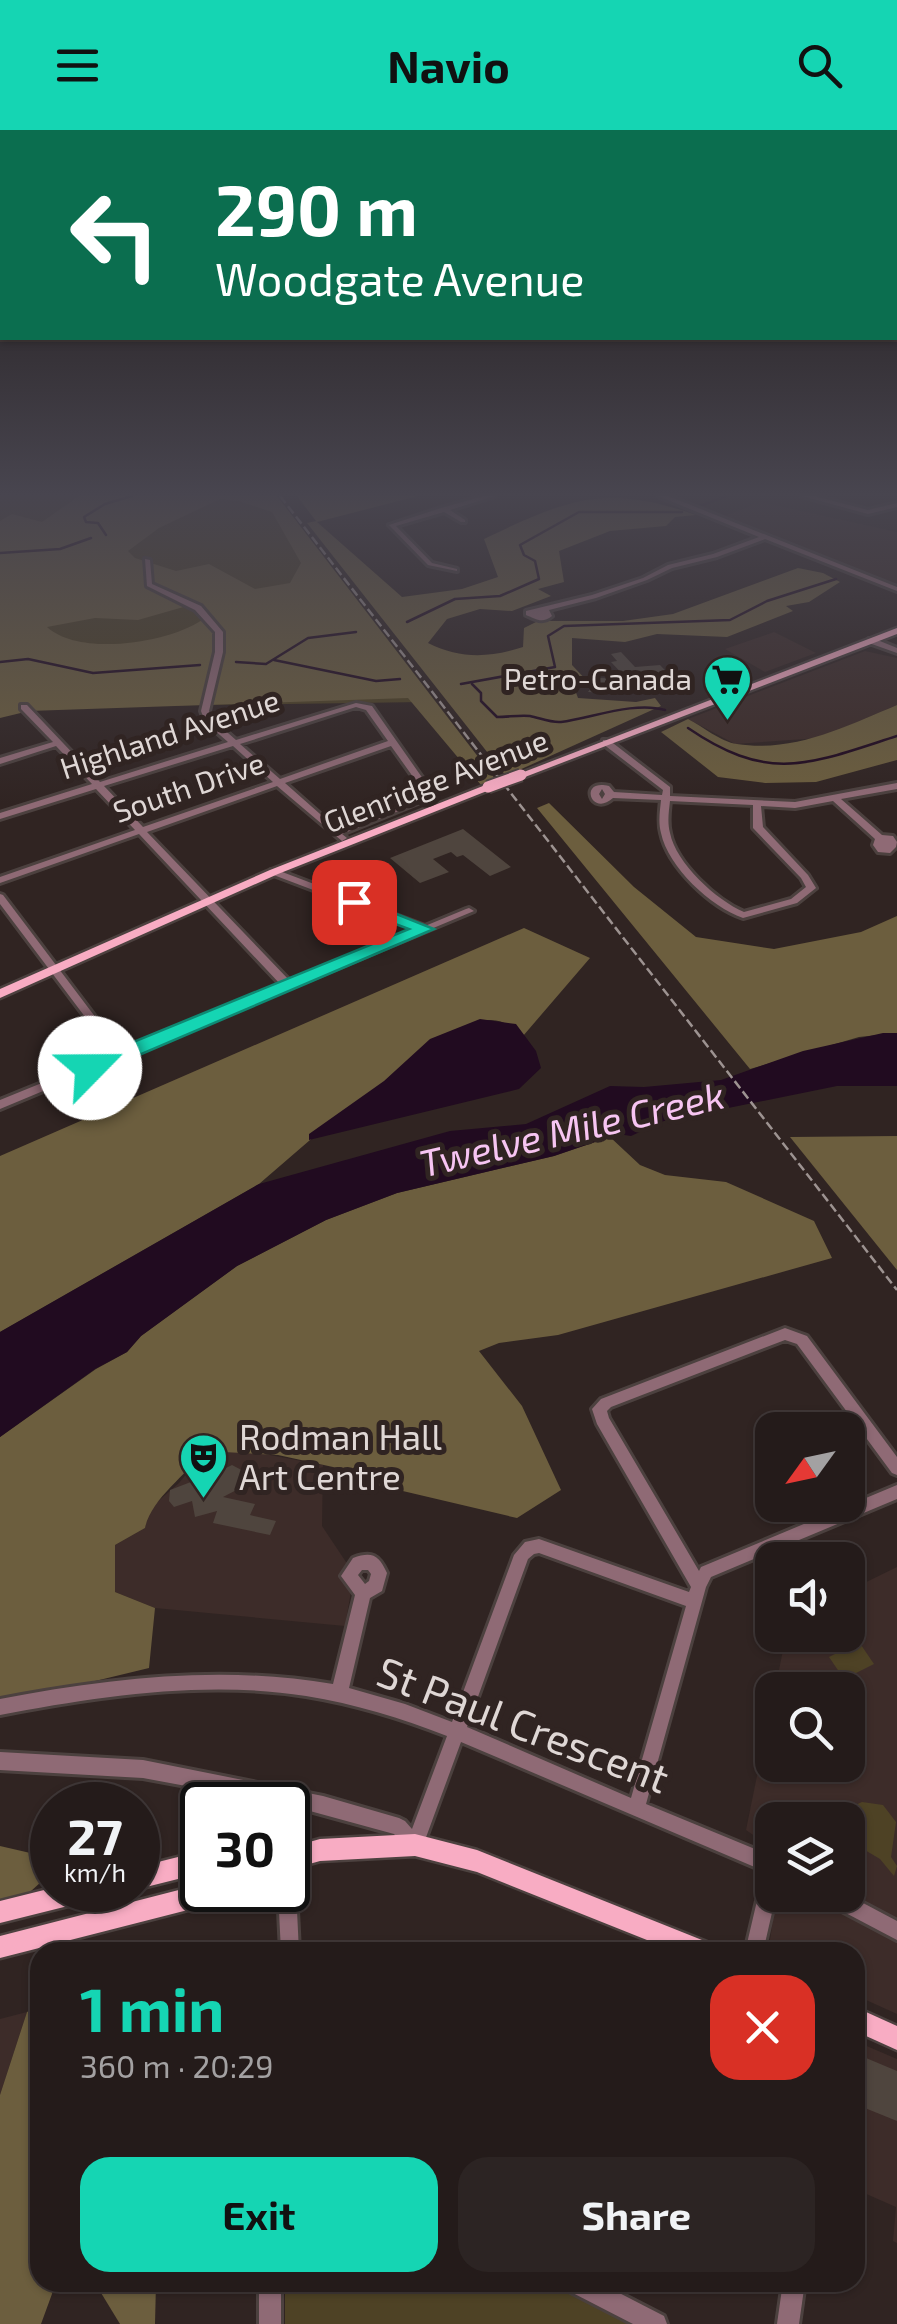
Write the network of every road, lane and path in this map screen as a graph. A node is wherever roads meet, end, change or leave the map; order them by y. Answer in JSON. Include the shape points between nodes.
{"nodes":[{"id":1,"x":177,"y":598,"type":"edge"},
{"id":2,"x":589,"y":598,"type":"edge"},
{"id":3,"x":547,"y":612,"type":"dead end"},
{"id":4,"x":897,"y":632,"type":"edge"},
{"id":5,"x":872,"y":641,"type":"junction"},
{"id":6,"x":897,"y":651,"type":"edge"},
{"id":7,"x":24,"y":708,"type":"dead end"},
{"id":8,"x":58,"y":742,"type":"junction"},
{"id":9,"x":233,"y":742,"type":"junction"},
{"id":10,"x":394,"y":742,"type":"junction"},
{"id":11,"x":606,"y":742,"type":"junction"},
{"id":12,"x":0,"y":761,"type":"edge"},
{"id":13,"x":279,"y":782,"type":"junction"},
{"id":14,"x":97,"y":784,"type":"junction"},
{"id":15,"x":897,"y":789,"type":"edge"},
{"id":16,"x":612,"y":796,"type":"dead end"},
{"id":17,"x":666,"y":800,"type":"junction"},
{"id":18,"x":838,"y":802,"type":"junction"},
{"id":19,"x":758,"y":808,"type":"junction"},
{"id":20,"x":0,"y":816,"type":"edge"},
{"id":21,"x":142,"y":831,"type":"junction"},
{"id":22,"x":336,"y":833,"type":"junction"},
{"id":23,"x":880,"y":838,"type":"dead end"},
{"id":24,"x":348,"y":842,"type":"junction"},
{"id":25,"x":274,"y":872,"type":"junction"},
{"id":26,"x":0,"y":880,"type":"edge"},
{"id":27,"x":0,"y":896,"type":"edge"},
{"id":28,"x":206,"y":902,"type":"junction"},
{"id":29,"x":469,"y":911,"type":"dead end"},
{"id":30,"x":425,"y":929,"type":"junction"},
{"id":31,"x":56,"y":970,"type":"junction"},
{"id":32,"x":288,"y":986,"type":"junction"},
{"id":33,"x":0,"y":994,"type":"edge"},
{"id":34,"x":119,"y":1055,"type":"junction"},
{"id":35,"x":0,"y":1105,"type":"edge"},
{"id":36,"x":897,"y":1468,"type":"edge"},
{"id":37,"x":897,"y":1492,"type":"edge"},
{"id":38,"x":363,"y":1594,"type":"dead end"},
{"id":39,"x":697,"y":1594,"type":"junction"},
{"id":40,"x":340,"y":1694,"type":"junction"},
{"id":41,"x":0,"y":1708,"type":"edge"},
{"id":42,"x":459,"y":1731,"type":"junction"},
{"id":43,"x":0,"y":1761,"type":"edge"},
{"id":44,"x":636,"y":1809,"type":"junction"},
{"id":45,"x":416,"y":1846,"type":"junction"},
{"id":46,"x":310,"y":1853,"type":"edge"},
{"id":47,"x":755,"y":1858,"type":"edge"},
{"id":48,"x":180,"y":1902,"type":"edge"},
{"id":49,"x":30,"y":1904,"type":"edge"},
{"id":50,"x":0,"y":1912,"type":"edge"},
{"id":51,"x":289,"y":1912,"type":"edge"},
{"id":52,"x":763,"y":1912,"type":"edge"},
{"id":53,"x":861,"y":1912,"type":"edge"},
{"id":54,"x":897,"y":1931,"type":"edge"},
{"id":55,"x":290,"y":1942,"type":"edge"},
{"id":56,"x":679,"y":1942,"type":"edge"},
{"id":57,"x":756,"y":1942,"type":"edge"},
{"id":58,"x":0,"y":1947,"type":"edge"},
{"id":59,"x":865,"y":2024,"type":"edge"},
{"id":60,"x":897,"y":2038,"type":"edge"},
{"id":61,"x":270,"y":2292,"type":"edge"},
{"id":62,"x":594,"y":2292,"type":"edge"},
{"id":63,"x":793,"y":2292,"type":"edge"},
{"id":64,"x":270,"y":2324,"type":"edge"},
{"id":65,"x":656,"y":2324,"type":"edge"},
{"id":66,"x":788,"y":2324,"type":"edge"}],
"edges":[{"from":1,"to":9,"type":"street","via":[[198,608],[219,632],[205,711]]},
{"from":2,"to":3,"type":"street"},
{"from":4,"to":5,"type":"main road","name":"Glenridge Avenue"},
{"from":5,"to":6,"type":"street"},
{"from":5,"to":11,"type":"main road","name":"Glenridge Avenue"},
{"from":7,"to":8,"type":"street"},
{"from":8,"to":12,"type":"street"},
{"from":8,"to":14,"type":"street"},
{"from":9,"to":10,"type":"street","name":"Highland Avenue","via":[[356,705],[369,708]]},
{"from":9,"to":13,"type":"street"},
{"from":9,"to":14,"type":"street","name":"Highland Avenue"},
{"from":10,"to":13,"type":"street","name":"South Drive"},
{"from":10,"to":22,"type":"street","via":[[432,796]]},
{"from":11,"to":17,"type":"street","via":[[667,789]]},
{"from":11,"to":24,"type":"main road","name":"Glenridge Avenue","bridge":true},
{"from":13,"to":21,"type":"street","name":"South Drive"},
{"from":13,"to":22,"type":"street"},
{"from":14,"to":20,"type":"street","name":"Highland Avenue"},
{"from":14,"to":21,"type":"street"},
{"from":15,"to":18,"type":"street"},
{"from":16,"to":17,"type":"street"},
{"from":17,"to":19,"type":"street"},
{"from":17,"to":19,"type":"street","via":[[665,835],[674,852],[716,902],[743,915],[794,901],[811,888],[758,828]]},
{"from":18,"to":19,"type":"street"},
{"from":18,"to":23,"type":"street"},
{"from":21,"to":26,"type":"street","name":"South Drive"},
{"from":21,"to":28,"type":"street"},
{"from":22,"to":24,"type":"street"},
{"from":24,"to":25,"type":"main road","name":"Glenridge Avenue"},
{"from":25,"to":28,"type":"main road","name":"Glenridge Avenue"},
{"from":25,"to":30,"type":"street"},
{"from":27,"to":31,"type":"street"},
{"from":28,"to":31,"type":"main road","name":"Glenridge Avenue"},
{"from":28,"to":32,"type":"street"},
{"from":29,"to":30,"type":"street"},
{"from":30,"to":32,"type":"street"},
{"from":31,"to":33,"type":"main road","name":"Glenridge Avenue"},
{"from":31,"to":34,"type":"street"},
{"from":32,"to":34,"type":"street"},
{"from":34,"to":35,"type":"street"},
{"from":36,"to":39,"type":"street","via":[[795,1335],[599,1409]]},
{"from":37,"to":39,"type":"street","via":[[706,1572]]},
{"from":38,"to":40,"type":"street"},
{"from":39,"to":42,"type":"street","via":[[530,1547]]},
{"from":39,"to":44,"type":"street"},
{"from":40,"to":41,"type":"street","name":"St Paul Crescent","via":[[189,1684]]},
{"from":40,"to":42,"type":"street","name":"St Paul Crescent"},
{"from":42,"to":44,"type":"street","name":"St Paul Crescent"},
{"from":42,"to":45,"type":"street"},
{"from":43,"to":45,"type":"street","via":[[143,1770],[323,1805],[399,1827]]},
{"from":44,"to":47,"type":"street","name":"St Paul Crescent"},
{"from":45,"to":46,"type":"main road"},
{"from":45,"to":56,"type":"main road","via":[[477,1861]]},
{"from":48,"to":58,"type":"main road"},
{"from":49,"to":50,"type":"main road"},
{"from":51,"to":55,"type":"street"},
{"from":52,"to":57,"type":"street"},
{"from":53,"to":54,"type":"street"},
{"from":59,"to":60,"type":"main road"},
{"from":61,"to":64,"type":"street"},
{"from":62,"to":65,"type":"street"},
{"from":63,"to":66,"type":"street"}]}
